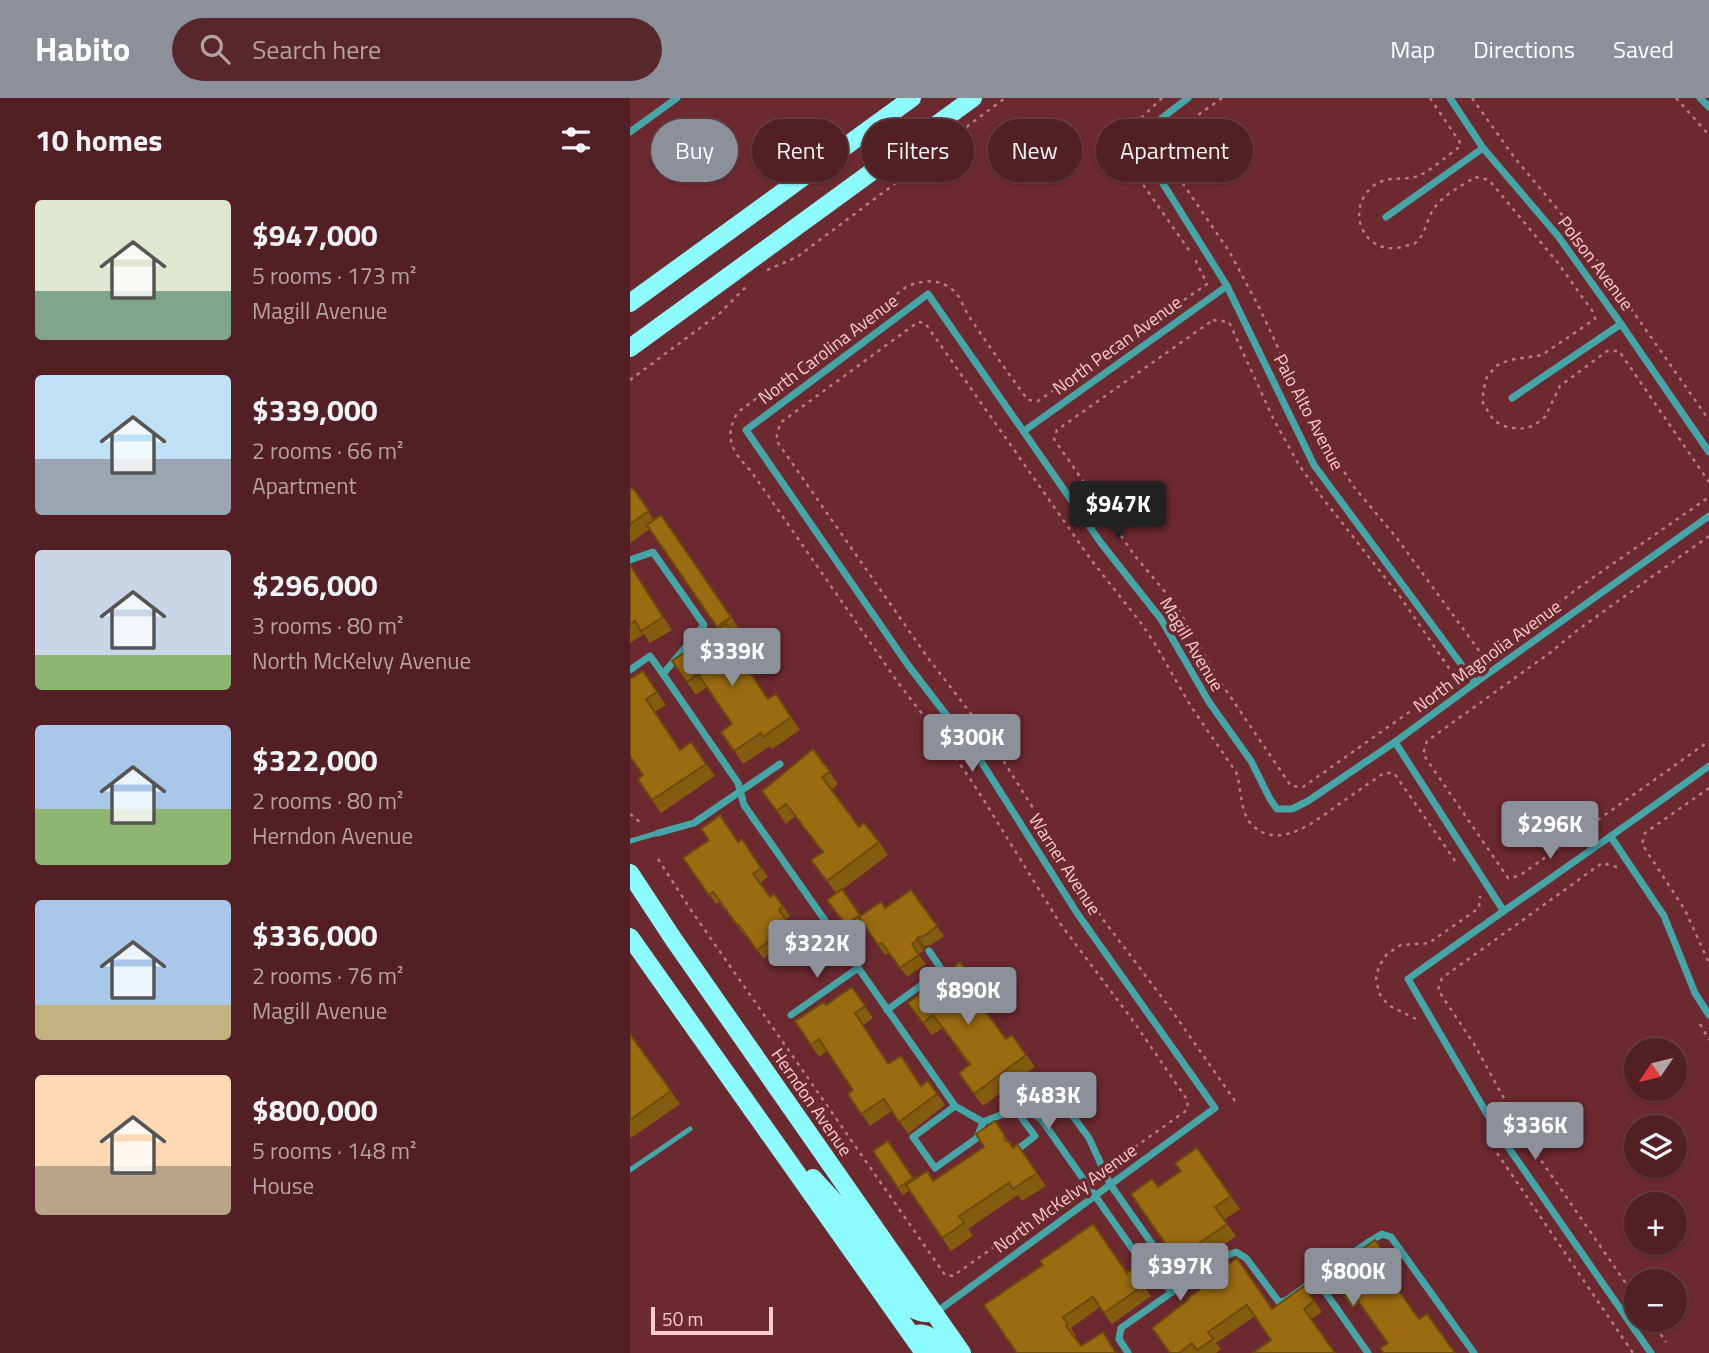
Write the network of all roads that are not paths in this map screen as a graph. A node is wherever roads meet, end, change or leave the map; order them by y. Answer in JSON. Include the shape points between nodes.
{"nodes":[{"id":1,"x":677,"y":98,"type":"edge"},
{"id":2,"x":912,"y":98,"type":"edge"},
{"id":3,"x":973,"y":98,"type":"edge"},
{"id":4,"x":1188,"y":98,"type":"edge"},
{"id":5,"x":1450,"y":98,"type":"edge"},
{"id":6,"x":1700,"y":98,"type":"edge"},
{"id":7,"x":1709,"y":107,"type":"edge"},
{"id":8,"x":630,"y":132,"type":"edge"},
{"id":9,"x":1483,"y":148,"type":"junction"},
{"id":10,"x":1386,"y":217,"type":"dead end"},
{"id":11,"x":1227,"y":285,"type":"junction"},
{"id":12,"x":928,"y":294,"type":"joint"},
{"id":13,"x":630,"y":303,"type":"edge"},
{"id":14,"x":1621,"y":324,"type":"junction"},
{"id":15,"x":630,"y":348,"type":"edge"},
{"id":16,"x":1512,"y":398,"type":"dead end"},
{"id":17,"x":746,"y":430,"type":"joint"},
{"id":18,"x":1024,"y":431,"type":"junction"},
{"id":19,"x":1709,"y":452,"type":"edge"},
{"id":20,"x":1709,"y":516,"type":"edge"},
{"id":21,"x":630,"y":560,"type":"edge"},
{"id":22,"x":630,"y":670,"type":"edge"},
{"id":23,"x":663,"y":674,"type":"junction"},
{"id":24,"x":1475,"y":683,"type":"junction"},
{"id":25,"x":1395,"y":742,"type":"junction"},
{"id":26,"x":780,"y":764,"type":"dead end"},
{"id":27,"x":1709,"y":766,"type":"edge"},
{"id":28,"x":740,"y":792,"type":"junction"},
{"id":29,"x":1277,"y":809,"type":"joint"},
{"id":30,"x":658,"y":833,"type":"joint"},
{"id":31,"x":1611,"y":837,"type":"junction"},
{"id":32,"x":630,"y":841,"type":"edge"},
{"id":33,"x":630,"y":873,"type":"edge"},
{"id":34,"x":1503,"y":910,"type":"junction"},
{"id":35,"x":630,"y":937,"type":"edge"},
{"id":36,"x":929,"y":951,"type":"dead end"},
{"id":37,"x":858,"y":968,"type":"junction"},
{"id":38,"x":887,"y":1010,"type":"junction"},
{"id":39,"x":791,"y":1015,"type":"dead end"},
{"id":40,"x":1709,"y":1015,"type":"edge"},
{"id":41,"x":955,"y":1106,"type":"junction"},
{"id":42,"x":1018,"y":1108,"type":"junction"},
{"id":43,"x":1215,"y":1108,"type":"joint"},
{"id":44,"x":1072,"y":1115,"type":"joint"},
{"id":45,"x":983,"y":1122,"type":"junction"},
{"id":46,"x":690,"y":1129,"type":"dead end"},
{"id":47,"x":769,"y":1133,"type":"junction"},
{"id":48,"x":1018,"y":1149,"type":"edge"},
{"id":49,"x":630,"y":1170,"type":"edge"},
{"id":50,"x":1110,"y":1184,"type":"junction"},
{"id":51,"x":1095,"y":1195,"type":"junction"},
{"id":52,"x":1316,"y":1279,"type":"junction"},
{"id":53,"x":1172,"y":1292,"type":"junction"},
{"id":54,"x":934,"y":1314,"type":"junction"},
{"id":55,"x":912,"y":1335,"type":"junction"},
{"id":56,"x":924,"y":1353,"type":"edge"},
{"id":57,"x":943,"y":1353,"type":"edge"},
{"id":58,"x":962,"y":1353,"type":"edge"},
{"id":59,"x":1128,"y":1353,"type":"edge"},
{"id":60,"x":1368,"y":1353,"type":"edge"},
{"id":61,"x":1474,"y":1353,"type":"edge"},
{"id":62,"x":1651,"y":1353,"type":"edge"}],
"edges":[{"from":1,"to":8,"type":"street"},
{"from":2,"to":13,"type":"main road"},
{"from":3,"to":15,"type":"main road"},
{"from":4,"to":11,"type":"street","name":"Palo Alto Avenue","via":[[1162,118],[1147,139],[1152,166]]},
{"from":5,"to":9,"type":"street","name":"Polson Avenue"},
{"from":6,"to":7,"type":"street"},
{"from":9,"to":10,"type":"street"},
{"from":9,"to":14,"type":"street","name":"Polson Avenue","via":[[1558,236]]},
{"from":11,"to":18,"type":"street","name":"North Pecan Avenue"},
{"from":11,"to":24,"type":"street","name":"Palo Alto Avenue","via":[[1314,465]]},
{"from":12,"to":17,"type":"street","name":"North Carolina Avenue"},
{"from":12,"to":18,"type":"street","name":"Magill Avenue"},
{"from":14,"to":16,"type":"street"},
{"from":14,"to":19,"type":"street","name":"Polson Avenue"},
{"from":17,"to":43,"type":"street","name":"Warner Avenue","via":[[908,665],[977,755],[1077,913]]},
{"from":18,"to":29,"type":"street","name":"Magill Avenue","via":[[1101,543],[1161,619]]},
{"from":20,"to":24,"type":"street","name":"North Magnolia Avenue"},
{"from":21,"to":23,"type":"street","via":[[653,552],[704,625]]},
{"from":22,"to":23,"type":"street","via":[[650,656]]},
{"from":23,"to":28,"type":"street"},
{"from":24,"to":25,"type":"street","name":"North Magnolia Avenue"},
{"from":25,"to":29,"type":"street","name":"North Magnolia Avenue","via":[[1308,801],[1292,809]]},
{"from":25,"to":34,"type":"street"},
{"from":26,"to":28,"type":"street"},
{"from":27,"to":31,"type":"street"},
{"from":28,"to":30,"type":"street","via":[[694,823]]},
{"from":28,"to":37,"type":"street","via":[[744,805]]},
{"from":30,"to":32,"type":"lane"},
{"from":31,"to":34,"type":"street"},
{"from":31,"to":40,"type":"street","via":[[1664,916],[1695,993]]},
{"from":33,"to":54,"type":"main road","name":"Herndon Avenue"},
{"from":34,"to":62,"type":"street","via":[[1408,979],[1497,1131]]},
{"from":35,"to":47,"type":"main road"},
{"from":36,"to":38,"type":"street","via":[[942,971]]},
{"from":37,"to":38,"type":"street"},
{"from":37,"to":39,"type":"street"},
{"from":38,"to":41,"type":"street"},
{"from":41,"to":45,"type":"street"},
{"from":41,"to":45,"type":"street","via":[[913,1137],[935,1168],[977,1138]]},
{"from":42,"to":44,"type":"lane","via":[[1051,1097]]},
{"from":42,"to":45,"type":"street"},
{"from":42,"to":48,"type":"street","via":[[1035,1136]]},
{"from":42,"to":51,"type":"street","via":[[1041,1119]]},
{"from":43,"to":50,"type":"street","name":"North McKelvy Avenue"},
{"from":44,"to":50,"type":"street","via":[[1089,1138]]},
{"from":46,"to":49,"type":"lane"},
{"from":47,"to":54,"type":"main road","via":[[836,1203],[910,1307]]},
{"from":47,"to":55,"type":"main road"},
{"from":50,"to":51,"type":"street","name":"North McKelvy Avenue"},
{"from":50,"to":53,"type":"street","via":[[1157,1251]]},
{"from":51,"to":53,"type":"street","via":[[1141,1261]]},
{"from":51,"to":54,"type":"street","name":"North McKelvy Avenue"},
{"from":52,"to":53,"type":"street","via":[[1279,1302],[1246,1258],[1236,1252]]},
{"from":52,"to":60,"type":"street"},
{"from":52,"to":61,"type":"street","via":[[1382,1234],[1391,1237]]},
{"from":53,"to":59,"type":"street","via":[[1121,1328],[1119,1339]]},
{"from":54,"to":58,"type":"main road","name":"Herndon Avenue"},
{"from":55,"to":56,"type":"main road"},
{"from":55,"to":57,"type":"main road","via":[[926,1334]]}]}
